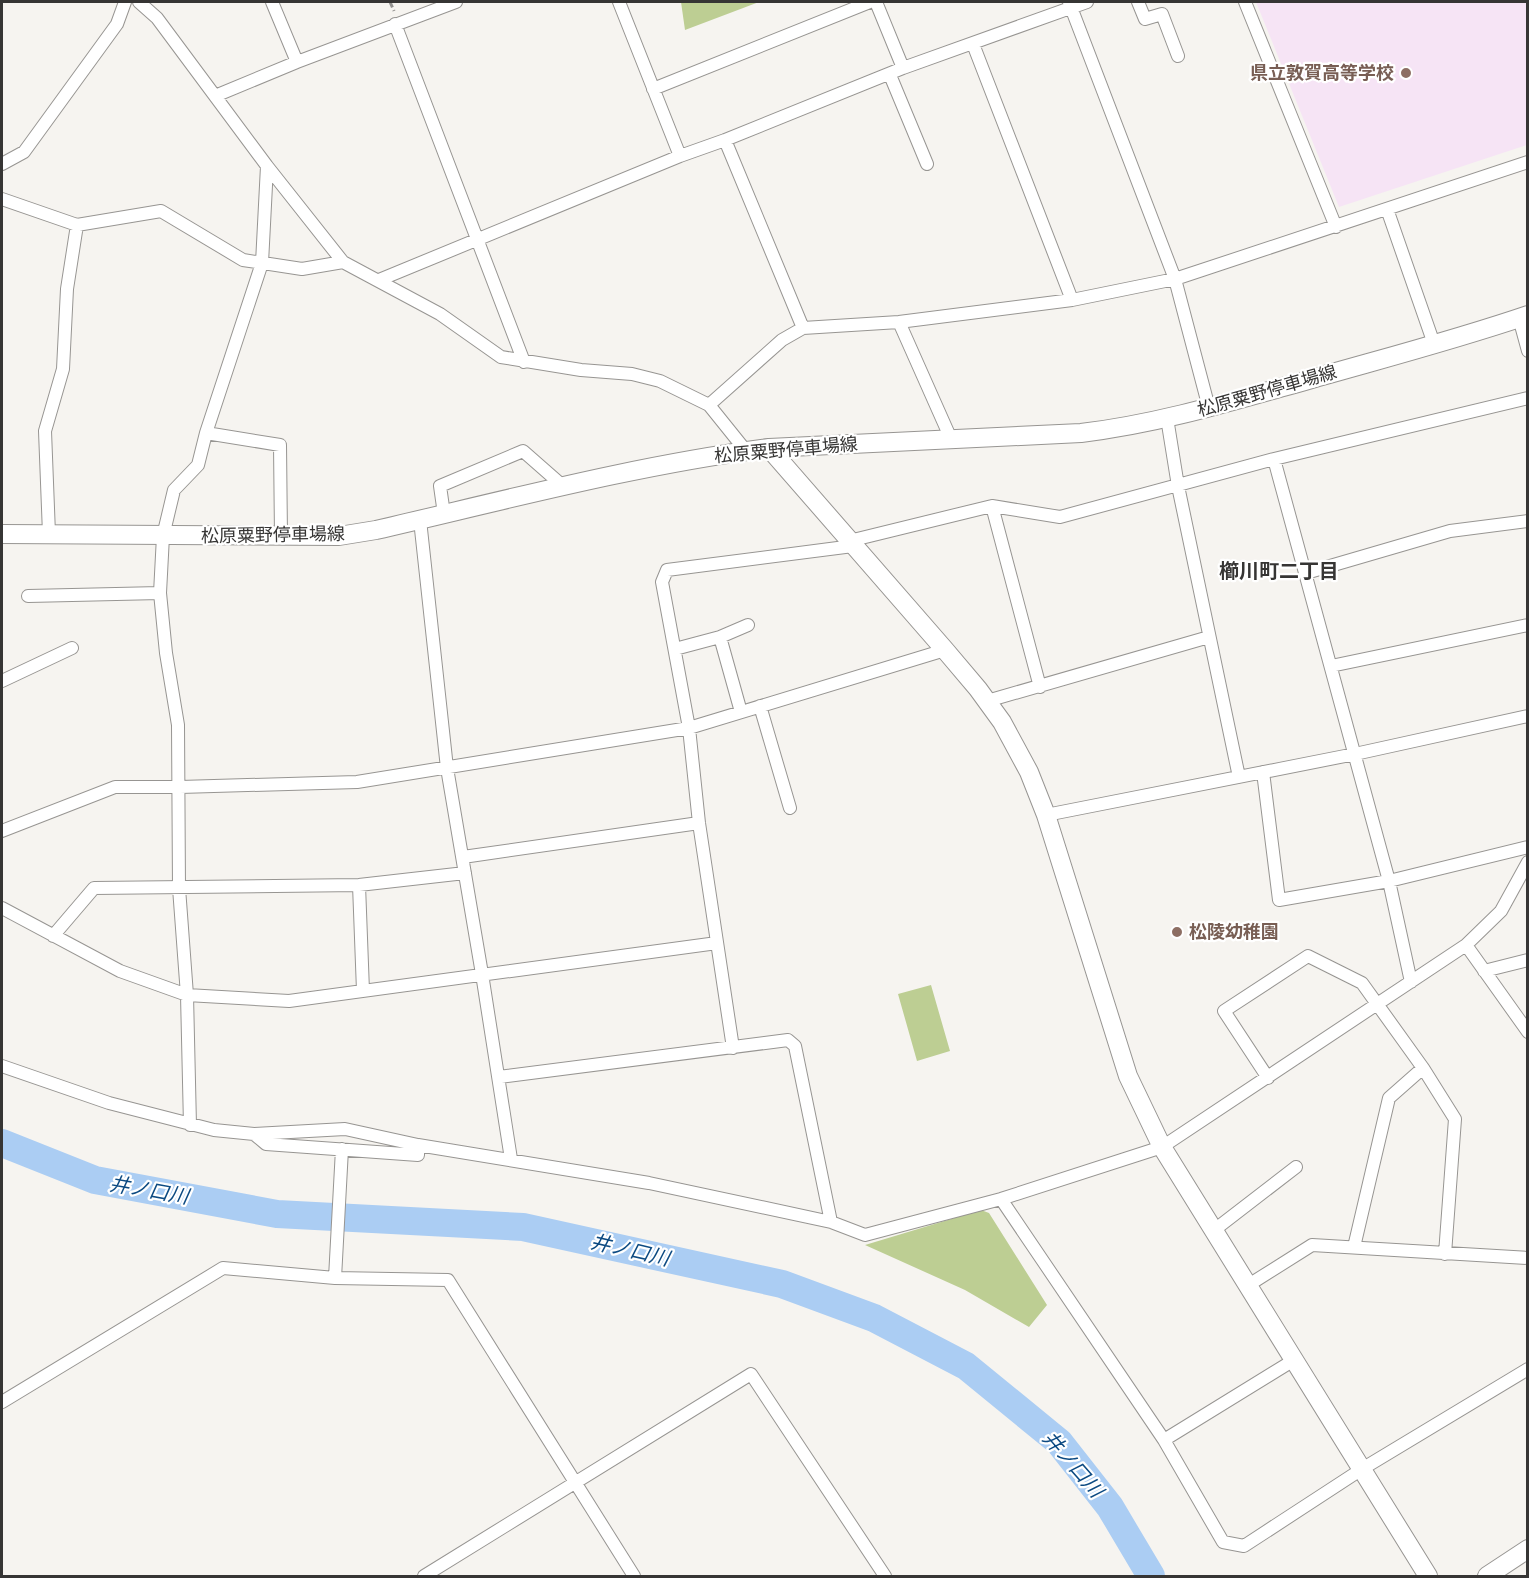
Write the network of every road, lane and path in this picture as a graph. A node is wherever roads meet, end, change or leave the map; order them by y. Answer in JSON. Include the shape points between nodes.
{"nodes":[{"id":1,"x":125,"y":2,"type":"edge"},
{"id":2,"x":139,"y":2,"type":"edge"},
{"id":3,"x":272,"y":2,"type":"edge"},
{"id":4,"x":456,"y":2,"type":"edge"},
{"id":5,"x":620,"y":2,"type":"edge"},
{"id":6,"x":870,"y":2,"type":"edge"},
{"id":7,"x":876,"y":2,"type":"edge"},
{"id":8,"x":1087,"y":2,"type":"edge"},
{"id":9,"x":1138,"y":2,"type":"edge"},
{"id":10,"x":1245,"y":2,"type":"edge"},
{"id":11,"x":1070,"y":4,"type":"edge"},
{"id":12,"x":395,"y":24,"type":"junction"},
{"id":13,"x":973,"y":44,"type":"junction"},
{"id":14,"x":1178,"y":56,"type":"dead end"},
{"id":15,"x":297,"y":62,"type":"junction"},
{"id":16,"x":903,"y":68,"type":"junction"},
{"id":17,"x":890,"y":75,"type":"junction"},
{"id":18,"x":653,"y":89,"type":"junction"},
{"id":19,"x":215,"y":96,"type":"junction"},
{"id":20,"x":726,"y":140,"type":"junction"},
{"id":21,"x":680,"y":156,"type":"junction"},
{"id":22,"x":1527,"y":162,"type":"edge"},
{"id":23,"x":2,"y":164,"type":"edge"},
{"id":24,"x":927,"y":164,"type":"dead end"},
{"id":25,"x":267,"y":166,"type":"junction"},
{"id":26,"x":2,"y":199,"type":"edge"},
{"id":27,"x":1387,"y":209,"type":"junction"},
{"id":28,"x":77,"y":225,"type":"junction"},
{"id":29,"x":1336,"y":227,"type":"junction"},
{"id":30,"x":476,"y":239,"type":"junction"},
{"id":31,"x":343,"y":262,"type":"junction"},
{"id":32,"x":262,"y":263,"type":"junction"},
{"id":33,"x":1175,"y":279,"type":"junction"},
{"id":34,"x":379,"y":280,"type":"junction"},
{"id":35,"x":1072,"y":300,"type":"junction"},
{"id":36,"x":1523,"y":317,"type":"edge"},
{"id":37,"x":899,"y":322,"type":"junction"},
{"id":38,"x":803,"y":328,"type":"junction"},
{"id":39,"x":1434,"y":344,"type":"junction"},
{"id":40,"x":1527,"y":351,"type":"edge"},
{"id":41,"x":524,"y":362,"type":"junction"},
{"id":42,"x":1527,"y":398,"type":"edge"},
{"id":43,"x":709,"y":405,"type":"junction"},
{"id":44,"x":1209,"y":408,"type":"junction"},
{"id":45,"x":1167,"y":418,"type":"junction"},
{"id":46,"x":206,"y":433,"type":"junction"},
{"id":47,"x":951,"y":440,"type":"junction"},
{"id":48,"x":769,"y":448,"type":"junction"},
{"id":49,"x":746,"y":451,"type":"junction"},
{"id":50,"x":1274,"y":459,"type":"junction"},
{"id":51,"x":1178,"y":486,"type":"junction"},
{"id":52,"x":564,"y":487,"type":"junction"},
{"id":53,"x":992,"y":506,"type":"junction"},
{"id":54,"x":444,"y":514,"type":"junction"},
{"id":55,"x":420,"y":520,"type":"junction"},
{"id":56,"x":1527,"y":521,"type":"edge"},
{"id":57,"x":2,"y":534,"type":"edge"},
{"id":58,"x":49,"y":534,"type":"junction"},
{"id":59,"x":163,"y":536,"type":"junction"},
{"id":60,"x":280,"y":536,"type":"junction"},
{"id":61,"x":851,"y":543,"type":"junction"},
{"id":62,"x":1306,"y":573,"type":"junction"},
{"id":63,"x":160,"y":593,"type":"junction"},
{"id":64,"x":28,"y":596,"type":"dead end"},
{"id":65,"x":1527,"y":625,"type":"edge"},
{"id":66,"x":748,"y":626,"type":"dead end"},
{"id":67,"x":720,"y":637,"type":"junction"},
{"id":68,"x":1209,"y":637,"type":"junction"},
{"id":69,"x":72,"y":648,"type":"dead end"},
{"id":70,"x":675,"y":649,"type":"junction"},
{"id":71,"x":945,"y":650,"type":"junction"},
{"id":72,"x":1331,"y":666,"type":"junction"},
{"id":73,"x":2,"y":681,"type":"edge"},
{"id":74,"x":1040,"y":687,"type":"junction"},
{"id":75,"x":987,"y":701,"type":"junction"},
{"id":76,"x":760,"y":706,"type":"junction"},
{"id":77,"x":741,"y":712,"type":"junction"},
{"id":78,"x":1527,"y":716,"type":"edge"},
{"id":79,"x":689,"y":728,"type":"junction"},
{"id":80,"x":1355,"y":754,"type":"junction"},
{"id":81,"x":447,"y":768,"type":"junction"},
{"id":82,"x":1263,"y":772,"type":"junction"},
{"id":83,"x":1239,"y":777,"type":"junction"},
{"id":84,"x":180,"y":787,"type":"junction"},
{"id":85,"x":790,"y":808,"type":"dead end"},
{"id":86,"x":1046,"y":815,"type":"junction"},
{"id":87,"x":699,"y":823,"type":"junction"},
{"id":88,"x":2,"y":831,"type":"edge"},
{"id":89,"x":1527,"y":847,"type":"edge"},
{"id":90,"x":463,"y":857,"type":"junction"},
{"id":91,"x":1527,"y":862,"type":"edge"},
{"id":92,"x":465,"y":873,"type":"junction"},
{"id":93,"x":1389,"y":880,"type":"junction"},
{"id":94,"x":359,"y":885,"type":"junction"},
{"id":95,"x":179,"y":888,"type":"junction"},
{"id":96,"x":2,"y":908,"type":"edge"},
{"id":97,"x":53,"y":936,"type":"junction"},
{"id":98,"x":717,"y":943,"type":"junction"},
{"id":99,"x":1466,"y":945,"type":"junction"},
{"id":100,"x":1527,"y":960,"type":"edge"},
{"id":101,"x":1484,"y":971,"type":"junction"},
{"id":102,"x":482,"y":974,"type":"junction"},
{"id":103,"x":1411,"y":982,"type":"junction"},
{"id":104,"x":363,"y":991,"type":"junction"},
{"id":105,"x":187,"y":995,"type":"junction"},
{"id":106,"x":1379,"y":1004,"type":"junction"},
{"id":107,"x":1527,"y":1032,"type":"edge"},
{"id":108,"x":734,"y":1048,"type":"junction"},
{"id":109,"x":2,"y":1066,"type":"edge"},
{"id":110,"x":1423,"y":1068,"type":"junction"},
{"id":111,"x":499,"y":1077,"type":"junction"},
{"id":112,"x":1268,"y":1078,"type":"junction"},
{"id":113,"x":190,"y":1125,"type":"junction"},
{"id":114,"x":254,"y":1134,"type":"junction"},
{"id":115,"x":418,"y":1145,"type":"junction"},
{"id":116,"x":1162,"y":1147,"type":"junction"},
{"id":117,"x":342,"y":1155,"type":"junction"},
{"id":118,"x":511,"y":1159,"type":"junction"},
{"id":119,"x":1296,"y":1167,"type":"dead end"},
{"id":120,"x":1001,"y":1199,"type":"junction"},
{"id":121,"x":831,"y":1222,"type":"junction"},
{"id":122,"x":1213,"y":1231,"type":"junction"},
{"id":123,"x":1354,"y":1247,"type":"junction"},
{"id":124,"x":1445,"y":1254,"type":"junction"},
{"id":125,"x":1527,"y":1258,"type":"edge"},
{"id":126,"x":335,"y":1278,"type":"junction"},
{"id":127,"x":1247,"y":1286,"type":"junction"},
{"id":128,"x":1294,"y":1360,"type":"junction"},
{"id":129,"x":1527,"y":1369,"type":"edge"},
{"id":130,"x":2,"y":1402,"type":"edge"},
{"id":131,"x":1164,"y":1440,"type":"junction"},
{"id":132,"x":1362,"y":1469,"type":"junction"},
{"id":133,"x":575,"y":1483,"type":"junction"},
{"id":134,"x":1527,"y":1549,"type":"edge"},
{"id":135,"x":424,"y":1576,"type":"edge"},
{"id":136,"x":634,"y":1576,"type":"edge"},
{"id":137,"x":885,"y":1576,"type":"edge"},
{"id":138,"x":1428,"y":1576,"type":"edge"},
{"id":139,"x":1487,"y":1576,"type":"edge"}],
"edges":[{"from":1,"to":23,"type":"street","via":[[117,24],[24,152]]},
{"from":2,"to":19,"type":"street","via":[[157,18]]},
{"from":3,"to":15,"type":"street"},
{"from":4,"to":12,"type":"street"},
{"from":5,"to":18,"type":"street"},
{"from":6,"to":18,"type":"street"},
{"from":7,"to":16,"type":"street"},
{"from":8,"to":11,"type":"street"},
{"from":9,"to":14,"type":"street","via":[[1145,19],[1162,14]]},
{"from":10,"to":29,"type":"street"},
{"from":11,"to":13,"type":"street"},
{"from":11,"to":33,"type":"street"},
{"from":12,"to":15,"type":"street"},
{"from":12,"to":30,"type":"street"},
{"from":13,"to":16,"type":"street"},
{"from":13,"to":35,"type":"street"},
{"from":15,"to":19,"type":"street"},
{"from":16,"to":17,"type":"street"},
{"from":17,"to":20,"type":"street"},
{"from":17,"to":24,"type":"street"},
{"from":18,"to":21,"type":"street"},
{"from":19,"to":25,"type":"street"},
{"from":20,"to":21,"type":"street"},
{"from":20,"to":38,"type":"street"},
{"from":21,"to":30,"type":"street"},
{"from":22,"to":27,"type":"street"},
{"from":25,"to":31,"type":"street"},
{"from":25,"to":32,"type":"street"},
{"from":26,"to":28,"type":"street"},
{"from":27,"to":29,"type":"street"},
{"from":27,"to":39,"type":"street"},
{"from":28,"to":32,"type":"street","via":[[161,211],[243,260]]},
{"from":28,"to":58,"type":"street","via":[[67,289],[63,369],[45,431]]},
{"from":29,"to":33,"type":"street"},
{"from":30,"to":34,"type":"street"},
{"from":30,"to":41,"type":"street"},
{"from":31,"to":32,"type":"street","via":[[302,269]]},
{"from":31,"to":34,"type":"street"},
{"from":32,"to":46,"type":"street"},
{"from":33,"to":35,"type":"street"},
{"from":33,"to":44,"type":"street"},
{"from":34,"to":41,"type":"street","via":[[440,314],[501,357]]},
{"from":35,"to":37,"type":"street"},
{"from":36,"to":39,"type":"main road","name":"松原粟野停車場線"},
{"from":36,"to":40,"type":"street"},
{"from":37,"to":38,"type":"street"},
{"from":37,"to":47,"type":"street"},
{"from":38,"to":43,"type":"street","via":[[782,340]]},
{"from":39,"to":44,"type":"main road","name":"松原粟野停車場線"},
{"from":41,"to":43,"type":"street","via":[[632,374],[660,381]]},
{"from":42,"to":50,"type":"street"},
{"from":43,"to":49,"type":"street"},
{"from":44,"to":45,"type":"main road","name":"松原粟野停車場線"},
{"from":45,"to":47,"type":"main road","name":"松原粟野停車場線","via":[[1081,433]]},
{"from":45,"to":51,"type":"street"},
{"from":46,"to":59,"type":"street","via":[[198,465],[174,490]]},
{"from":46,"to":60,"type":"street","via":[[280,445]]},
{"from":47,"to":48,"type":"main road","name":"松原粟野停車場線"},
{"from":48,"to":49,"type":"main road","name":"松原粟野停車場線"},
{"from":48,"to":61,"type":"main road"},
{"from":49,"to":52,"type":"main road","name":"松原粟野停車場線"},
{"from":50,"to":51,"type":"street"},
{"from":50,"to":62,"type":"street"},
{"from":51,"to":53,"type":"street","via":[[1060,517]]},
{"from":51,"to":68,"type":"street"},
{"from":52,"to":54,"type":"main road","name":"松原粟野停車場線"},
{"from":52,"to":54,"type":"street","via":[[523,451],[440,486]]},
{"from":53,"to":61,"type":"street"},
{"from":53,"to":74,"type":"street"},
{"from":54,"to":55,"type":"main road","name":"松原粟野停車場線"},
{"from":55,"to":60,"type":"main road","name":"松原粟野停車場線","via":[[339,536]]},
{"from":55,"to":81,"type":"street"},
{"from":56,"to":62,"type":"street","via":[[1450,531]]},
{"from":57,"to":58,"type":"main road","name":"松原粟野停車場線"},
{"from":58,"to":59,"type":"main road","name":"松原粟野停車場線"},
{"from":59,"to":60,"type":"main road","name":"松原粟野停車場線"},
{"from":59,"to":63,"type":"street"},
{"from":61,"to":70,"type":"street","via":[[667,570],[662,582]]},
{"from":61,"to":71,"type":"main road"},
{"from":62,"to":72,"type":"street"},
{"from":63,"to":64,"type":"street"},
{"from":63,"to":84,"type":"street","via":[[178,725]]},
{"from":65,"to":72,"type":"street"},
{"from":66,"to":67,"type":"street"},
{"from":67,"to":70,"type":"street"},
{"from":67,"to":77,"type":"street"},
{"from":68,"to":74,"type":"street"},
{"from":68,"to":83,"type":"street"},
{"from":69,"to":73,"type":"street"},
{"from":70,"to":79,"type":"street"},
{"from":71,"to":75,"type":"main road"},
{"from":71,"to":76,"type":"street"},
{"from":72,"to":80,"type":"street"},
{"from":74,"to":75,"type":"street"},
{"from":75,"to":86,"type":"main road","via":[[1029,772]]},
{"from":76,"to":77,"type":"street"},
{"from":76,"to":85,"type":"street"},
{"from":77,"to":79,"type":"street"},
{"from":78,"to":80,"type":"street"},
{"from":79,"to":81,"type":"street"},
{"from":79,"to":87,"type":"street"},
{"from":80,"to":82,"type":"street"},
{"from":80,"to":93,"type":"street"},
{"from":81,"to":84,"type":"street","via":[[357,782]]},
{"from":81,"to":90,"type":"street"},
{"from":82,"to":83,"type":"street"},
{"from":82,"to":93,"type":"street","via":[[1278,900]]},
{"from":83,"to":86,"type":"street"},
{"from":84,"to":88,"type":"street","via":[[115,787]]},
{"from":84,"to":95,"type":"street"},
{"from":86,"to":116,"type":"main road","via":[[1128,1076]]},
{"from":87,"to":90,"type":"street"},
{"from":87,"to":98,"type":"street"},
{"from":89,"to":93,"type":"street"},
{"from":90,"to":92,"type":"street"},
{"from":91,"to":99,"type":"street","via":[[1501,911]]},
{"from":92,"to":94,"type":"street"},
{"from":92,"to":102,"type":"street"},
{"from":93,"to":103,"type":"street"},
{"from":94,"to":95,"type":"street"},
{"from":94,"to":104,"type":"street"},
{"from":95,"to":97,"type":"street","via":[[94,888]]},
{"from":95,"to":105,"type":"street"},
{"from":96,"to":97,"type":"street"},
{"from":97,"to":105,"type":"street","via":[[120,971]]},
{"from":98,"to":102,"type":"street"},
{"from":98,"to":108,"type":"street"},
{"from":99,"to":101,"type":"street"},
{"from":99,"to":103,"type":"street"},
{"from":100,"to":101,"type":"street"},
{"from":101,"to":107,"type":"street"},
{"from":102,"to":104,"type":"street"},
{"from":102,"to":111,"type":"street"},
{"from":103,"to":106,"type":"street"},
{"from":104,"to":105,"type":"street","via":[[289,1001]]},
{"from":105,"to":113,"type":"street"},
{"from":106,"to":110,"type":"street"},
{"from":106,"to":112,"type":"street"},
{"from":106,"to":112,"type":"street","via":[[1362,983],[1308,956],[1224,1011]]},
{"from":108,"to":111,"type":"street"},
{"from":108,"to":121,"type":"street","via":[[788,1040],[795,1046]]},
{"from":109,"to":113,"type":"street","via":[[109,1103]]},
{"from":110,"to":123,"type":"street","via":[[1389,1098]]},
{"from":110,"to":124,"type":"street","via":[[1455,1119]]},
{"from":111,"to":118,"type":"street"},
{"from":112,"to":116,"type":"street"},
{"from":113,"to":114,"type":"street"},
{"from":114,"to":115,"type":"street","via":[[345,1129]]},
{"from":114,"to":117,"type":"street","via":[[266,1144]]},
{"from":115,"to":117,"type":"street","via":[[418,1155]]},
{"from":115,"to":118,"type":"street"},
{"from":116,"to":120,"type":"street"},
{"from":116,"to":122,"type":"main road"},
{"from":117,"to":126,"type":"street"},
{"from":118,"to":121,"type":"street","via":[[649,1182]]},
{"from":119,"to":122,"type":"street"},
{"from":120,"to":121,"type":"street","via":[[865,1235]]},
{"from":120,"to":131,"type":"street"},
{"from":122,"to":127,"type":"main road"},
{"from":123,"to":124,"type":"street"},
{"from":123,"to":127,"type":"street","via":[[1312,1245]]},
{"from":124,"to":125,"type":"street"},
{"from":126,"to":130,"type":"street","via":[[223,1268]]},
{"from":126,"to":133,"type":"street","via":[[448,1280]]},
{"from":127,"to":128,"type":"main road"},
{"from":128,"to":131,"type":"street"},
{"from":128,"to":132,"type":"main road"},
{"from":129,"to":132,"type":"street"},
{"from":131,"to":132,"type":"street","via":[[1223,1542],[1244,1546]]},
{"from":132,"to":138,"type":"main road"},
{"from":133,"to":135,"type":"street"},
{"from":133,"to":136,"type":"street"},
{"from":133,"to":137,"type":"street","via":[[751,1374]]},
{"from":134,"to":139,"type":"main road"}]}
